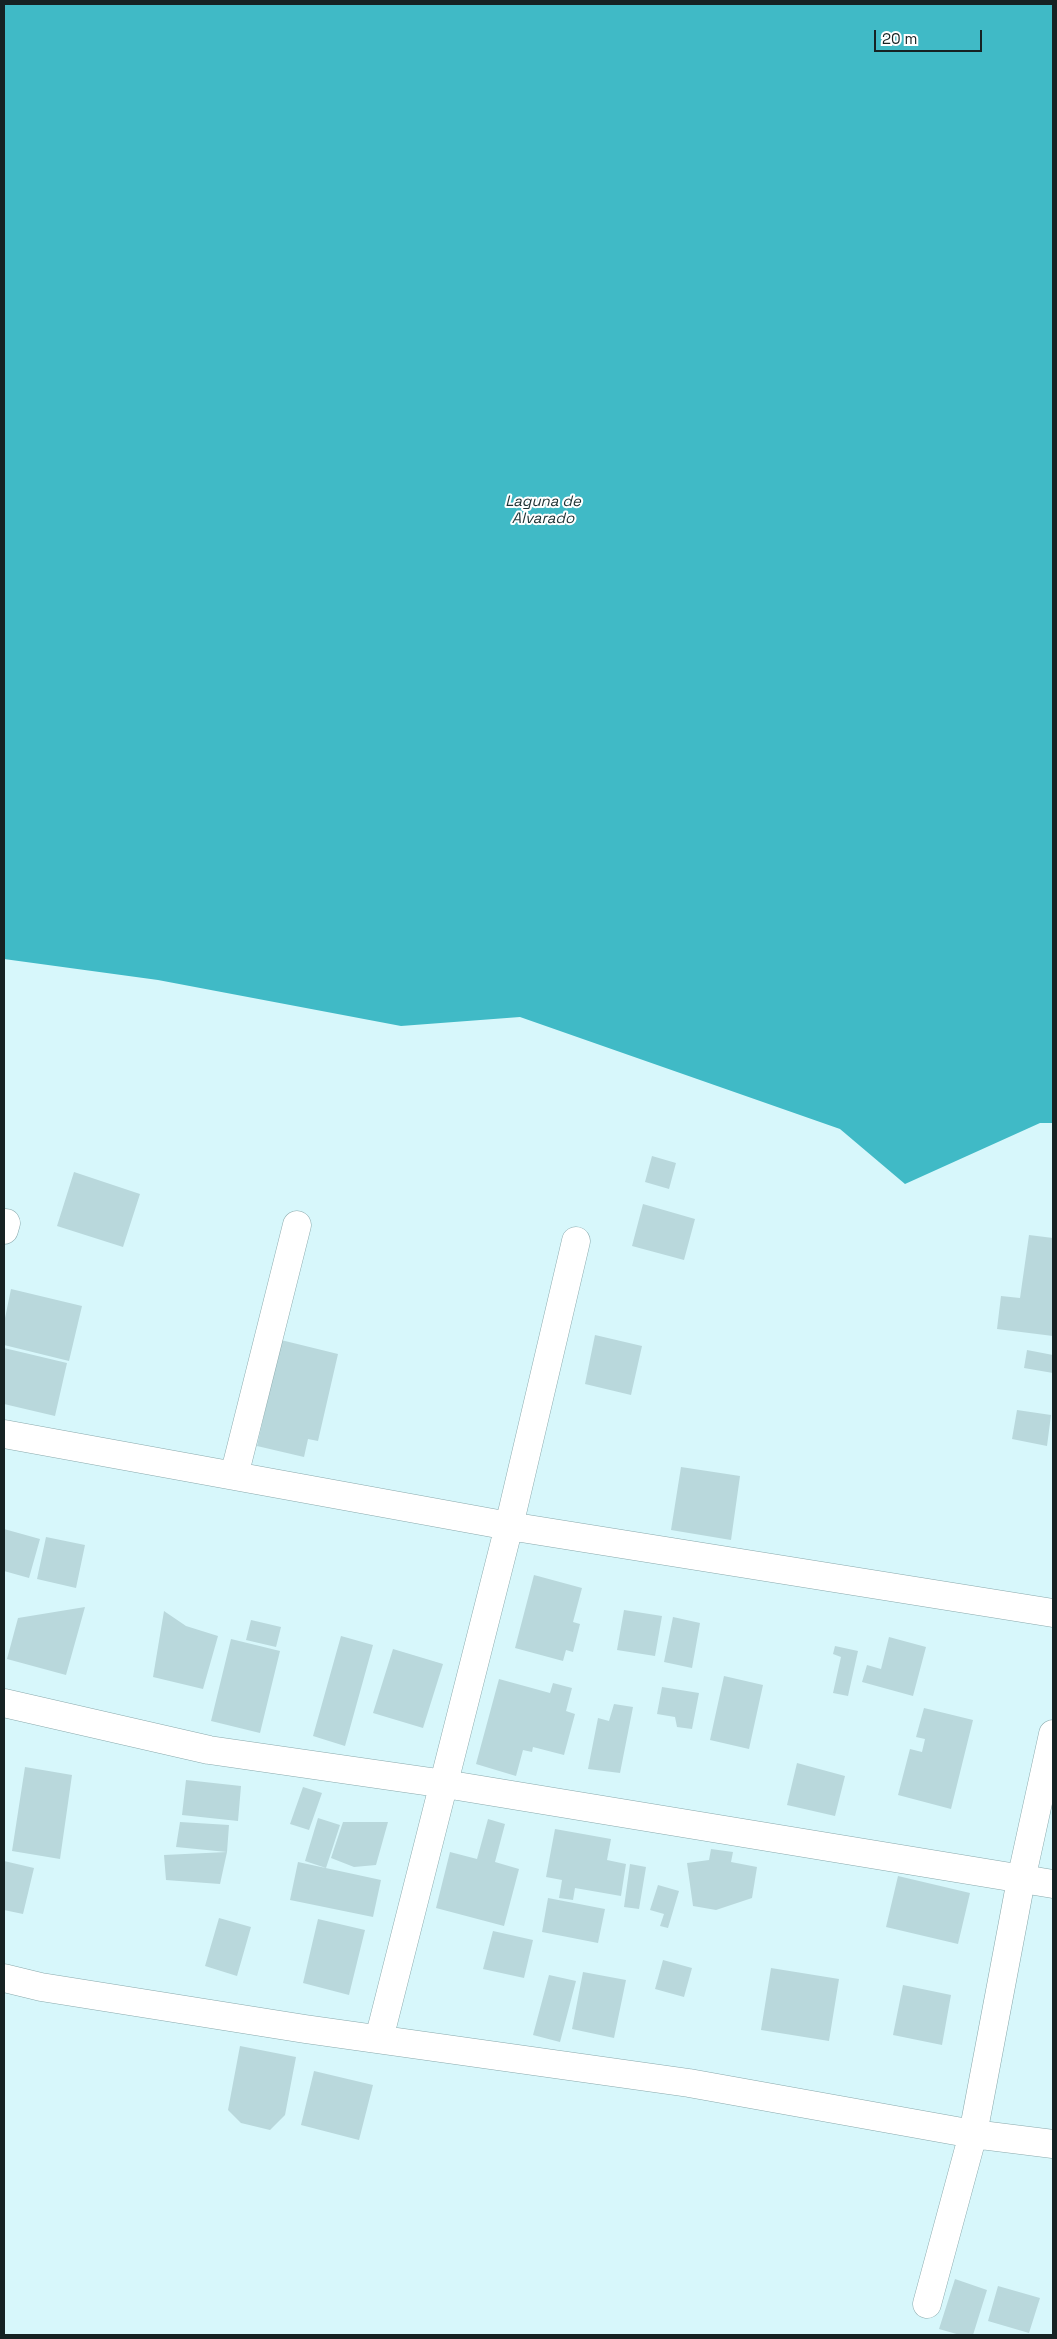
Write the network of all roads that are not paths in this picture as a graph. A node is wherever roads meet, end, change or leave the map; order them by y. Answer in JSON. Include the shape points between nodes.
{"nodes":[{"id":1,"x":297,"y":1225,"type":"dead end"},
{"id":2,"x":576,"y":1241,"type":"dead end"},
{"id":3,"x":4,"y":1434,"type":"edge"},
{"id":4,"x":234,"y":1476,"type":"junction"},
{"id":5,"x":509,"y":1526,"type":"junction"},
{"id":6,"x":1053,"y":1613,"type":"edge"},
{"id":7,"x":4,"y":1703,"type":"edge"},
{"id":8,"x":1053,"y":1734,"type":"edge"},
{"id":9,"x":445,"y":1784,"type":"junction"},
{"id":10,"x":1021,"y":1880,"type":"junction"},
{"id":11,"x":1053,"y":1884,"type":"edge"},
{"id":12,"x":4,"y":1978,"type":"edge"},
{"id":13,"x":379,"y":2039,"type":"junction"},
{"id":14,"x":973,"y":2134,"type":"junction"},
{"id":15,"x":1053,"y":2144,"type":"edge"},
{"id":16,"x":926,"y":2304,"type":"dead end"}],
"edges":[{"from":1,"to":4,"type":"street"},
{"from":2,"to":5,"type":"street"},
{"from":3,"to":4,"type":"street"},
{"from":4,"to":5,"type":"street"},
{"from":5,"to":6,"type":"street"},
{"from":5,"to":9,"type":"street"},
{"from":7,"to":9,"type":"street","via":[[209,1750]]},
{"from":8,"to":10,"type":"street"},
{"from":9,"to":10,"type":"street"},
{"from":9,"to":13,"type":"street"},
{"from":10,"to":11,"type":"street"},
{"from":10,"to":14,"type":"street"},
{"from":12,"to":13,"type":"street","via":[[41,1987]]},
{"from":13,"to":14,"type":"street","via":[[689,2083]]},
{"from":14,"to":15,"type":"street"},
{"from":14,"to":16,"type":"street"}]}
